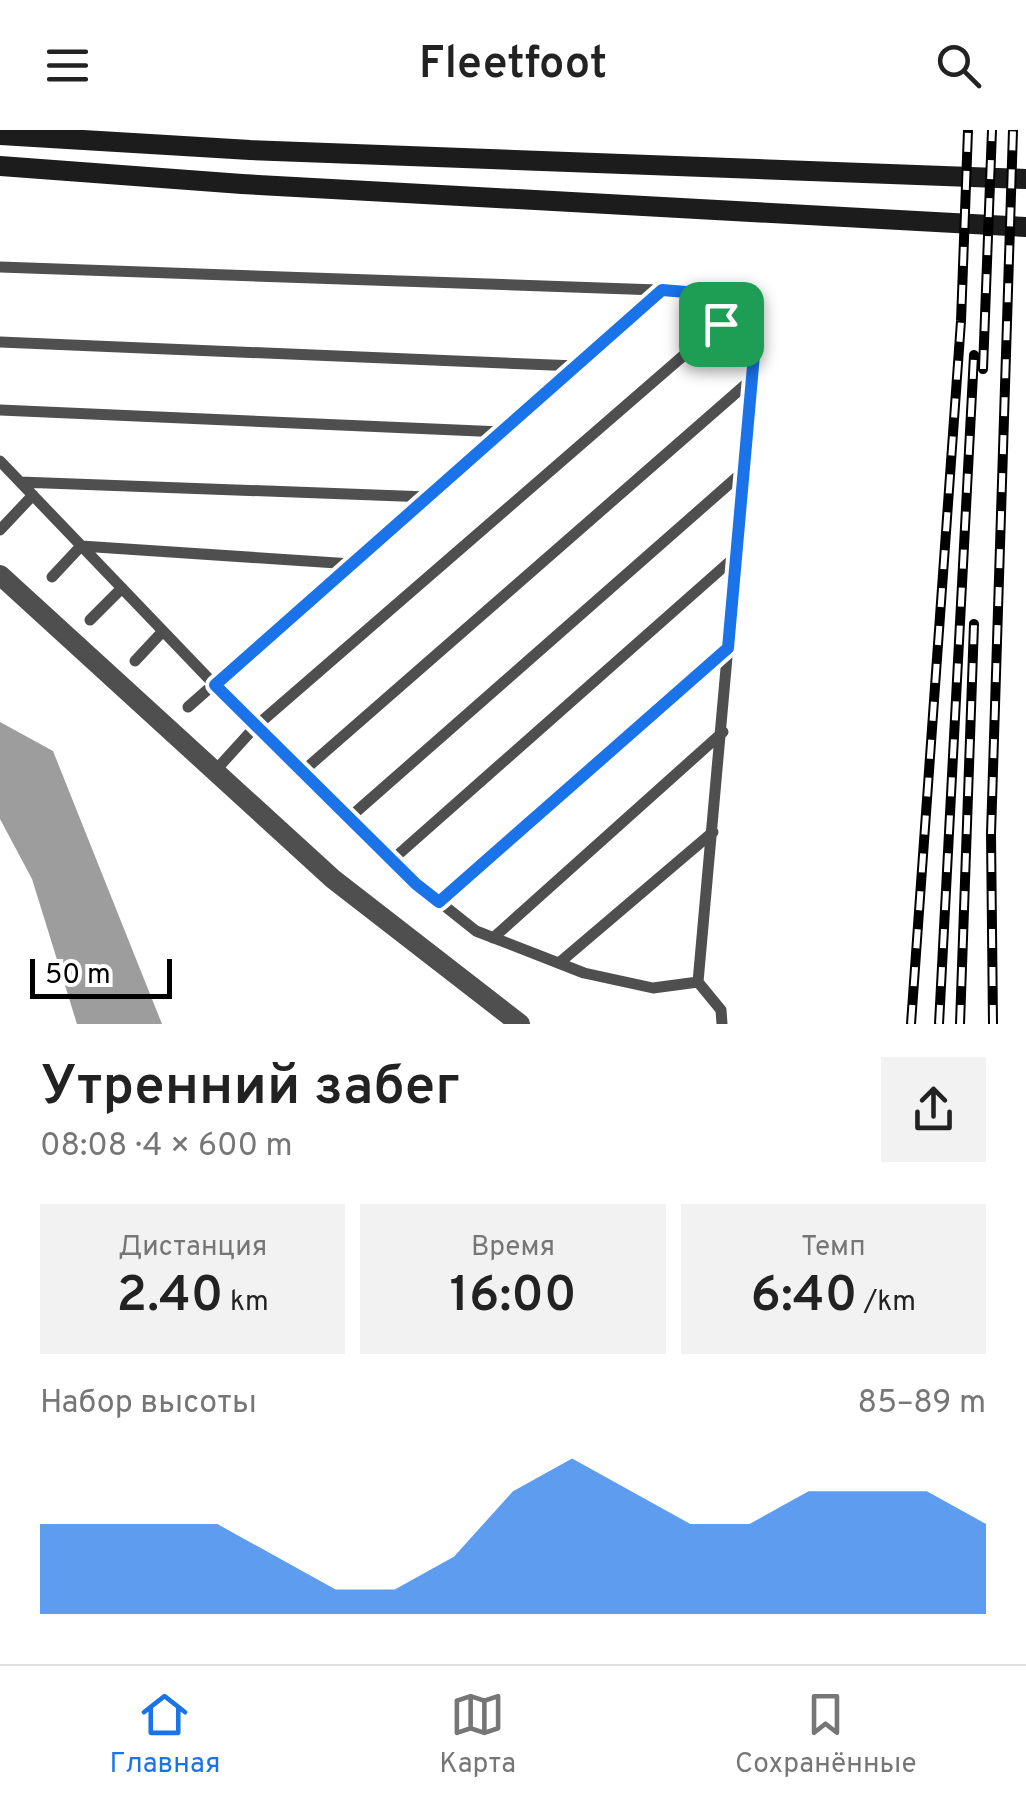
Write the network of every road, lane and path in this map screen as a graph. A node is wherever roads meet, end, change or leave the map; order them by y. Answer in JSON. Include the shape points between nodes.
{"nodes":[{"id":1,"x":0,"y":135,"type":"edge"},
{"id":2,"x":0,"y":166,"type":"edge"},
{"id":3,"x":1026,"y":179,"type":"edge"},
{"id":4,"x":1026,"y":227,"type":"edge"},
{"id":5,"x":0,"y":267,"type":"edge"},
{"id":6,"x":662,"y":290,"type":"junction"},
{"id":7,"x":721,"y":324,"type":"junction"},
{"id":8,"x":0,"y":342,"type":"edge"},
{"id":9,"x":576,"y":366,"type":"junction"},
{"id":10,"x":752,"y":379,"type":"junction"},
{"id":11,"x":0,"y":410,"type":"edge"},
{"id":12,"x":502,"y":432,"type":"junction"},
{"id":13,"x":0,"y":461,"type":"edge"},
{"id":14,"x":744,"y":470,"type":"junction"},
{"id":15,"x":20,"y":482,"type":"junction"},
{"id":16,"x":33,"y":496,"type":"junction"},
{"id":17,"x":428,"y":497,"type":"junction"},
{"id":18,"x":0,"y":530,"type":"edge"},
{"id":19,"x":81,"y":546,"type":"junction"},
{"id":20,"x":736,"y":556,"type":"junction"},
{"id":21,"x":352,"y":564,"type":"junction"},
{"id":22,"x":0,"y":574,"type":"edge"},
{"id":23,"x":52,"y":576,"type":"dead end"},
{"id":24,"x":122,"y":588,"type":"junction"},
{"id":25,"x":90,"y":620,"type":"dead end"},
{"id":26,"x":163,"y":631,"type":"junction"},
{"id":27,"x":728,"y":648,"type":"junction"},
{"id":28,"x":135,"y":661,"type":"dead end"},
{"id":29,"x":215,"y":685,"type":"junction"},
{"id":30,"x":188,"y":707,"type":"dead end"},
{"id":31,"x":255,"y":727,"type":"junction"},
{"id":32,"x":722,"y":732,"type":"junction"},
{"id":33,"x":215,"y":771,"type":"junction"},
{"id":34,"x":302,"y":772,"type":"junction"},
{"id":35,"x":349,"y":818,"type":"junction"},
{"id":36,"x":713,"y":832,"type":"junction"},
{"id":37,"x":392,"y":860,"type":"junction"},
{"id":38,"x":439,"y":902,"type":"junction"},
{"id":39,"x":493,"y":938,"type":"junction"},
{"id":40,"x":559,"y":964,"type":"junction"},
{"id":41,"x":698,"y":982,"type":"junction"},
{"id":42,"x":520,"y":1024,"type":"edge"},
{"id":43,"x":722,"y":1024,"type":"edge"}],
"edges":[{"from":1,"to":3,"type":"main road"},
{"from":2,"to":4,"type":"main road"},
{"from":5,"to":6,"type":"lane"},
{"from":6,"to":7,"type":"lane","via":[[686,292]]},
{"from":6,"to":9,"type":"lane"},
{"from":7,"to":10,"type":"lane","via":[[754,355]]},
{"from":7,"to":31,"type":"lane"},
{"from":8,"to":9,"type":"lane"},
{"from":9,"to":12,"type":"lane"},
{"from":10,"to":14,"type":"lane"},
{"from":10,"to":34,"type":"lane"},
{"from":11,"to":12,"type":"lane"},
{"from":12,"to":17,"type":"lane"},
{"from":13,"to":15,"type":"lane"},
{"from":14,"to":20,"type":"lane"},
{"from":14,"to":35,"type":"lane"},
{"from":15,"to":16,"type":"lane"},
{"from":15,"to":17,"type":"lane"},
{"from":16,"to":18,"type":"lane"},
{"from":16,"to":19,"type":"lane"},
{"from":17,"to":21,"type":"lane"},
{"from":19,"to":21,"type":"lane"},
{"from":19,"to":23,"type":"lane"},
{"from":19,"to":24,"type":"lane"},
{"from":20,"to":27,"type":"lane"},
{"from":20,"to":37,"type":"lane"},
{"from":21,"to":29,"type":"lane"},
{"from":22,"to":33,"type":"street"},
{"from":24,"to":25,"type":"lane"},
{"from":24,"to":26,"type":"lane"},
{"from":26,"to":28,"type":"lane"},
{"from":26,"to":29,"type":"lane"},
{"from":27,"to":32,"type":"lane"},
{"from":27,"to":38,"type":"lane"},
{"from":29,"to":30,"type":"lane"},
{"from":29,"to":31,"type":"lane"},
{"from":31,"to":33,"type":"lane"},
{"from":31,"to":34,"type":"lane"},
{"from":32,"to":36,"type":"lane"},
{"from":32,"to":39,"type":"lane"},
{"from":33,"to":42,"type":"street","via":[[333,880]]},
{"from":34,"to":35,"type":"lane"},
{"from":35,"to":37,"type":"lane"},
{"from":36,"to":40,"type":"lane"},
{"from":36,"to":41,"type":"lane"},
{"from":37,"to":38,"type":"lane"},
{"from":38,"to":39,"type":"lane"},
{"from":39,"to":40,"type":"lane"},
{"from":40,"to":41,"type":"lane","via":[[653,988]]},
{"from":41,"to":43,"type":"lane","via":[[722,1010]]}]}
